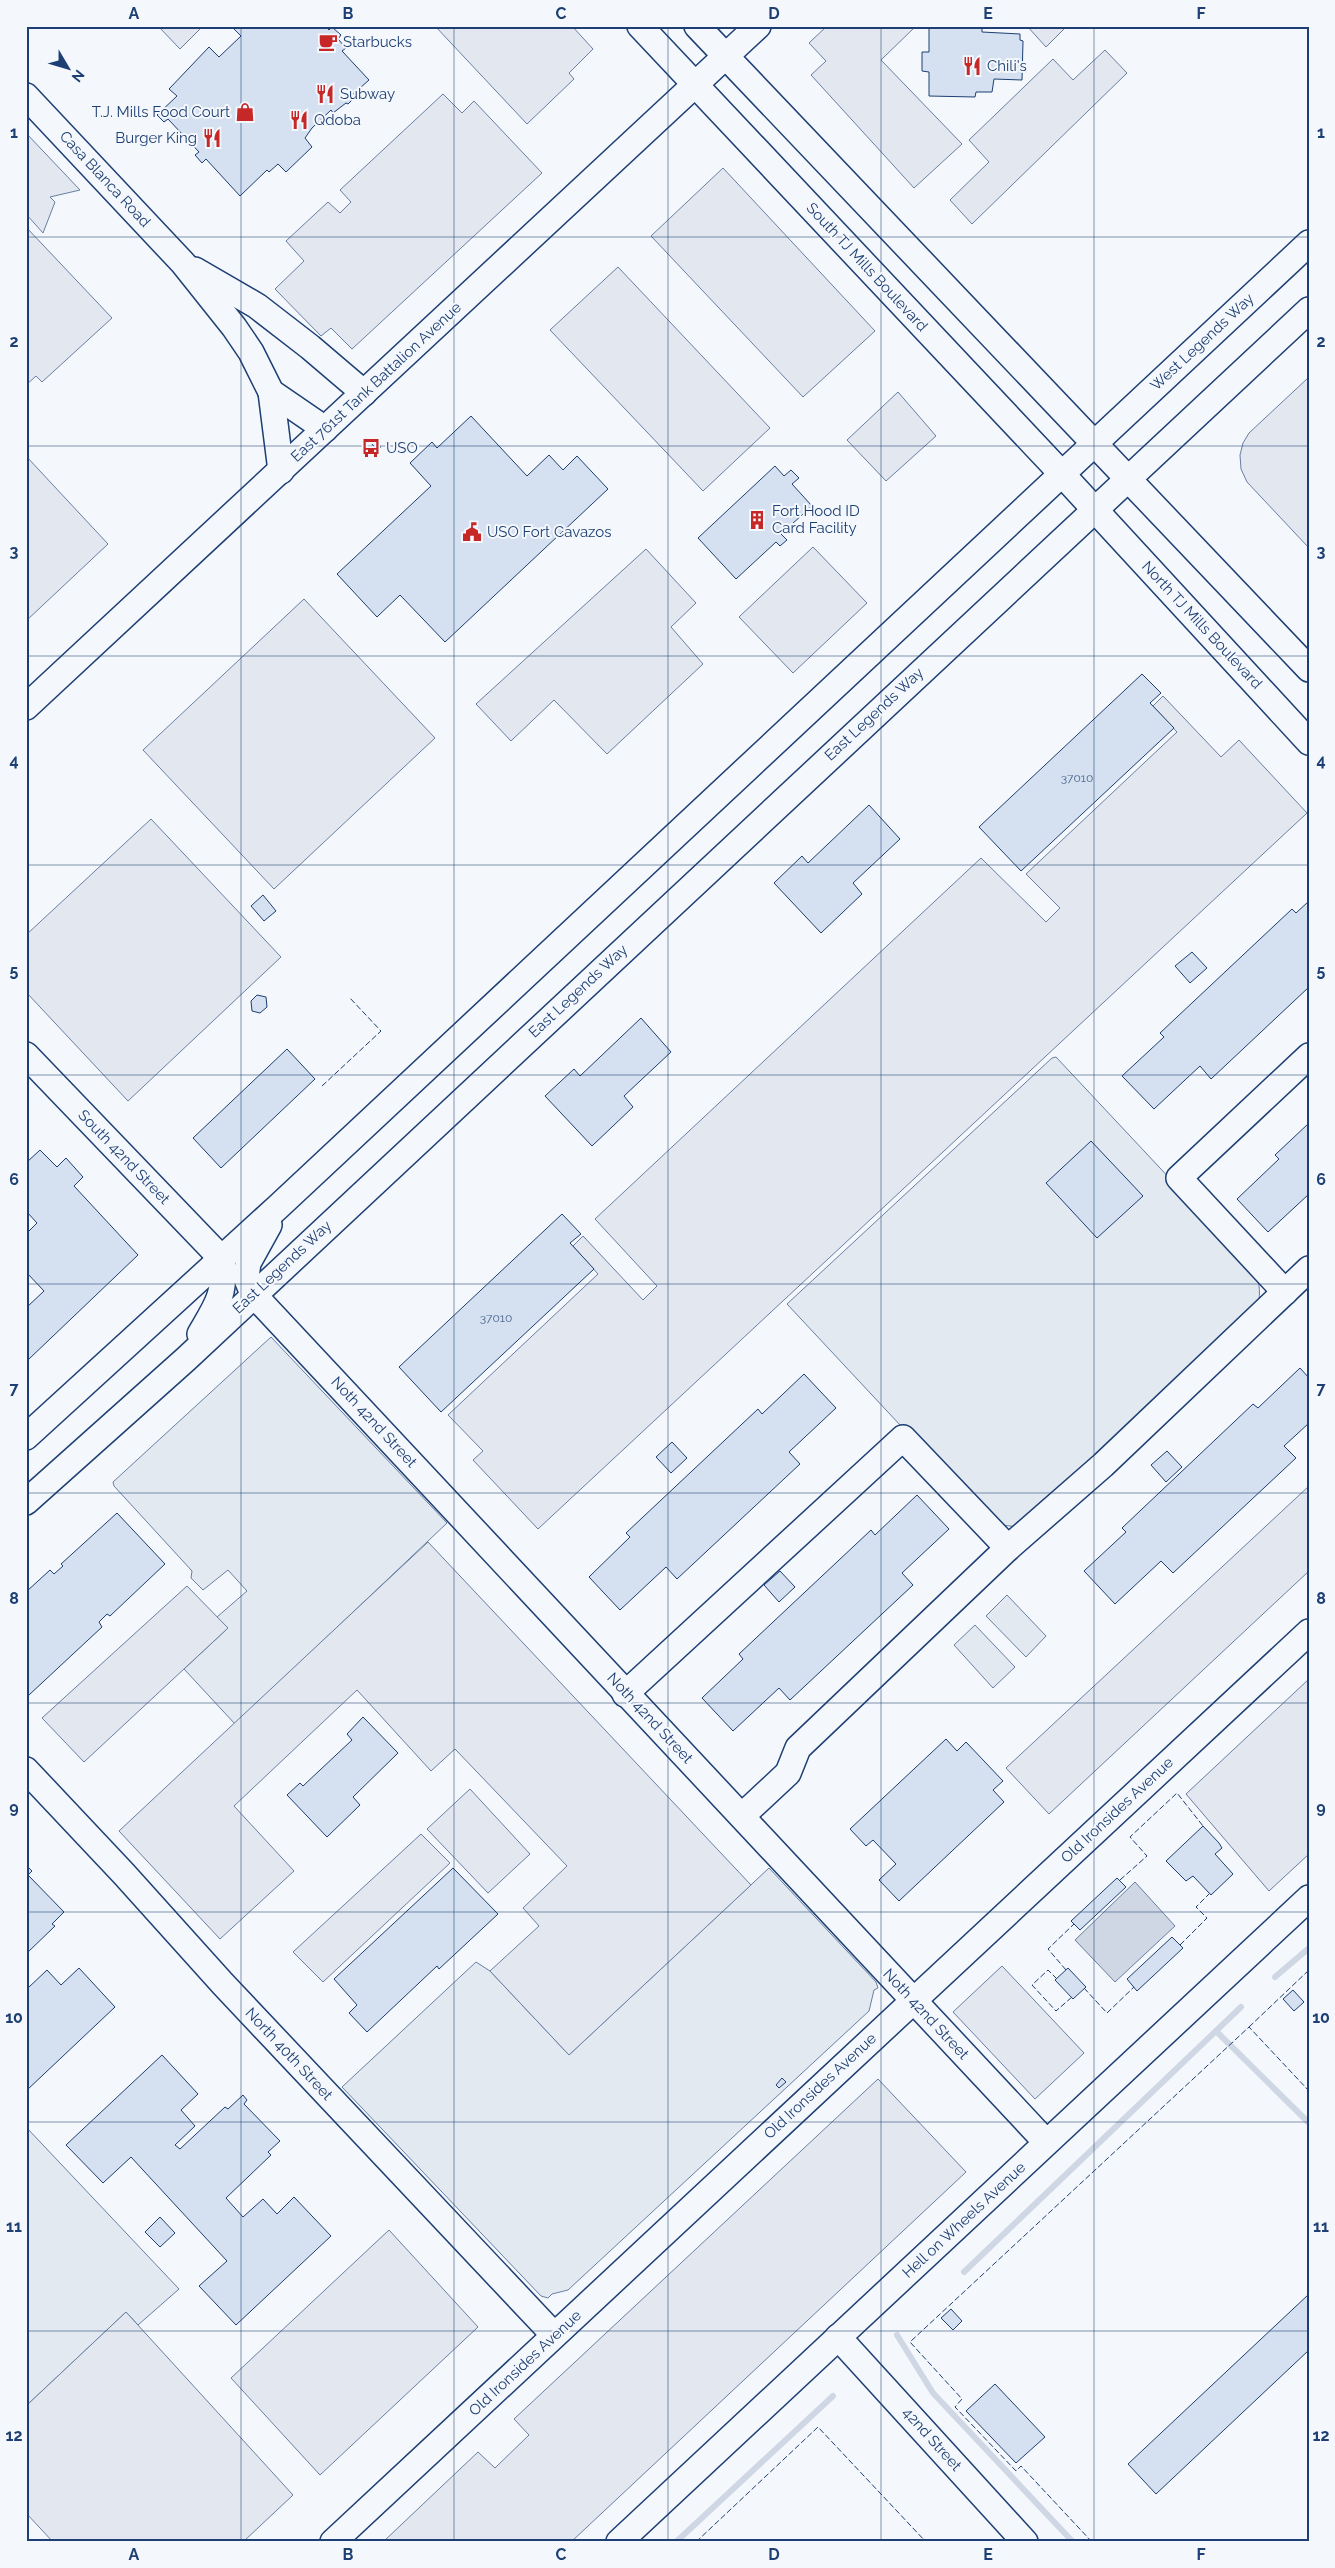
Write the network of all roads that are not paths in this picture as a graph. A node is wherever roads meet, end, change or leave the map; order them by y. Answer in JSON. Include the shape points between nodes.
{"nodes":[{"id":1,"x":640,"y":26,"type":"edge"},
{"id":2,"x":697,"y":26,"type":"edge"},
{"id":3,"x":758,"y":26,"type":"edge"},
{"id":4,"x":726,"y":56,"type":"junction"},
{"id":5,"x":696,"y":84,"type":"junction"},
{"id":6,"x":26,"y":96,"type":"edge"},
{"id":7,"x":1309,"y":243,"type":"edge"},
{"id":8,"x":183,"y":263,"type":"junction"},
{"id":9,"x":1309,"y":310,"type":"edge"},
{"id":10,"x":271,"y":392,"type":"junction"},
{"id":11,"x":364,"y":393,"type":"junction"},
{"id":12,"x":325,"y":429,"type":"junction"},
{"id":13,"x":1095,"y":442,"type":"junction"},
{"id":14,"x":281,"y":471,"type":"junction"},
{"id":15,"x":1062,"y":474,"type":"junction"},
{"id":16,"x":1128,"y":478,"type":"junction"},
{"id":17,"x":1094,"y":509,"type":"junction"},
{"id":18,"x":1309,"y":670,"type":"edge"},
{"id":19,"x":26,"y":707,"type":"edge"},
{"id":20,"x":1309,"y":742,"type":"edge"},
{"id":21,"x":26,"y":1055,"type":"edge"},
{"id":22,"x":1309,"y":1056,"type":"edge"},
{"id":23,"x":279,"y":1206,"type":"junction"},
{"id":24,"x":222,"y":1259,"type":"junction"},
{"id":25,"x":1309,"y":1270,"type":"edge"},
{"id":26,"x":1285,"y":1292,"type":"junction"},
{"id":27,"x":253,"y":1294,"type":"junction"},
{"id":28,"x":186,"y":1358,"type":"junction"},
{"id":29,"x":26,"y":1437,"type":"edge"},
{"id":30,"x":26,"y":1502,"type":"edge"},
{"id":31,"x":1008,"y":1548,"type":"junction"},
{"id":32,"x":1309,"y":1632,"type":"edge"},
{"id":33,"x":625,"y":1694,"type":"junction"},
{"id":34,"x":26,"y":1770,"type":"edge"},
{"id":35,"x":742,"y":1816,"type":"junction"},
{"id":36,"x":1309,"y":1898,"type":"edge"},
{"id":37,"x":913,"y":2000,"type":"junction"},
{"id":38,"x":1046,"y":2142,"type":"junction"},
{"id":39,"x":554,"y":2335,"type":"junction"},
{"id":40,"x":838,"y":2337,"type":"junction"},
{"id":41,"x":333,"y":2542,"type":"edge"},
{"id":42,"x":619,"y":2542,"type":"edge"},
{"id":43,"x":1025,"y":2542,"type":"edge"}],
"edges":[{"from":1,"to":5,"type":"street","name":"South TJ Mills Boulevard"},
{"from":2,"to":4,"type":"street"},
{"from":3,"to":4,"type":"street","name":"East 761st Tank Battalion Avenue"},
{"from":4,"to":5,"type":"street","name":"East 761st Tank Battalion Avenue"},
{"from":4,"to":13,"type":"street"},
{"from":5,"to":11,"type":"street","name":"East 761st Tank Battalion Avenue"},
{"from":5,"to":15,"type":"street","name":"South TJ Mills Boulevard"},
{"from":6,"to":8,"type":"street","name":"Casa Blanca Road"},
{"from":7,"to":13,"type":"street","name":"West Legends Way"},
{"from":8,"to":10,"type":"street","name":"Casa Blanca Road","via":[[238,333]]},
{"from":8,"to":11,"type":"street","name":"Casa Blanca Road","via":[[256,306],[310,346]]},
{"from":9,"to":16,"type":"street"},
{"from":10,"to":12,"type":"street","name":"Casa Blanca Road"},
{"from":10,"to":14,"type":"street","name":"Casa Blanca Road"},
{"from":11,"to":12,"type":"street","name":"East 761st Tank Battalion Avenue"},
{"from":12,"to":14,"type":"street","name":"East 761st Tank Battalion Avenue"},
{"from":13,"to":15,"type":"street"},
{"from":13,"to":16,"type":"street"},
{"from":14,"to":19,"type":"street","name":"East 761st Tank Battalion Avenue"},
{"from":15,"to":17,"type":"street","name":"South TJ Mills Boulevard"},
{"from":15,"to":23,"type":"street"},
{"from":16,"to":17,"type":"street","name":"East Legends Way"},
{"from":16,"to":18,"type":"street"},
{"from":17,"to":20,"type":"street","name":"North TJ Mills Boulevard"},
{"from":17,"to":27,"type":"street","name":"East Legends Way"},
{"from":21,"to":24,"type":"street","name":"South 42nd Street"},
{"from":22,"to":26,"type":"street","via":[[1179,1178]]},
{"from":23,"to":24,"type":"street"},
{"from":23,"to":27,"type":"street","via":[[248,1263],[246,1277]]},
{"from":24,"to":28,"type":"street","via":[[224,1280],[220,1300]]},
{"from":24,"to":29,"type":"street"},
{"from":25,"to":26,"type":"street"},
{"from":26,"to":31,"type":"street","via":[[1103,1466]]},
{"from":27,"to":28,"type":"street","name":"East Legends Way"},
{"from":27,"to":33,"type":"street","name":"Noth 42nd Street"},
{"from":28,"to":30,"type":"street","name":"East Legends Way"},
{"from":31,"to":33,"type":"street","via":[[903,1438]]},
{"from":31,"to":35,"type":"street","via":[[798,1748],[788,1773]]},
{"from":32,"to":37,"type":"street","name":"Old Ironsides Avenue"},
{"from":33,"to":35,"type":"street","name":"Noth 42nd Street"},
{"from":34,"to":39,"type":"street","name":"North 40th Street"},
{"from":35,"to":37,"type":"street","name":"Noth 42nd Street"},
{"from":36,"to":38,"type":"street","name":"Hell on Wheels Avenue"},
{"from":37,"to":38,"type":"street","name":"Noth 42nd Street"},
{"from":37,"to":39,"type":"street","name":"Old Ironsides Avenue"},
{"from":38,"to":40,"type":"street","name":"Hell on Wheels Avenue"},
{"from":39,"to":41,"type":"street","name":"Old Ironsides Avenue"},
{"from":40,"to":42,"type":"street","name":"Hell on Wheels Avenue"},
{"from":40,"to":43,"type":"street","name":"42nd Street"}]}
